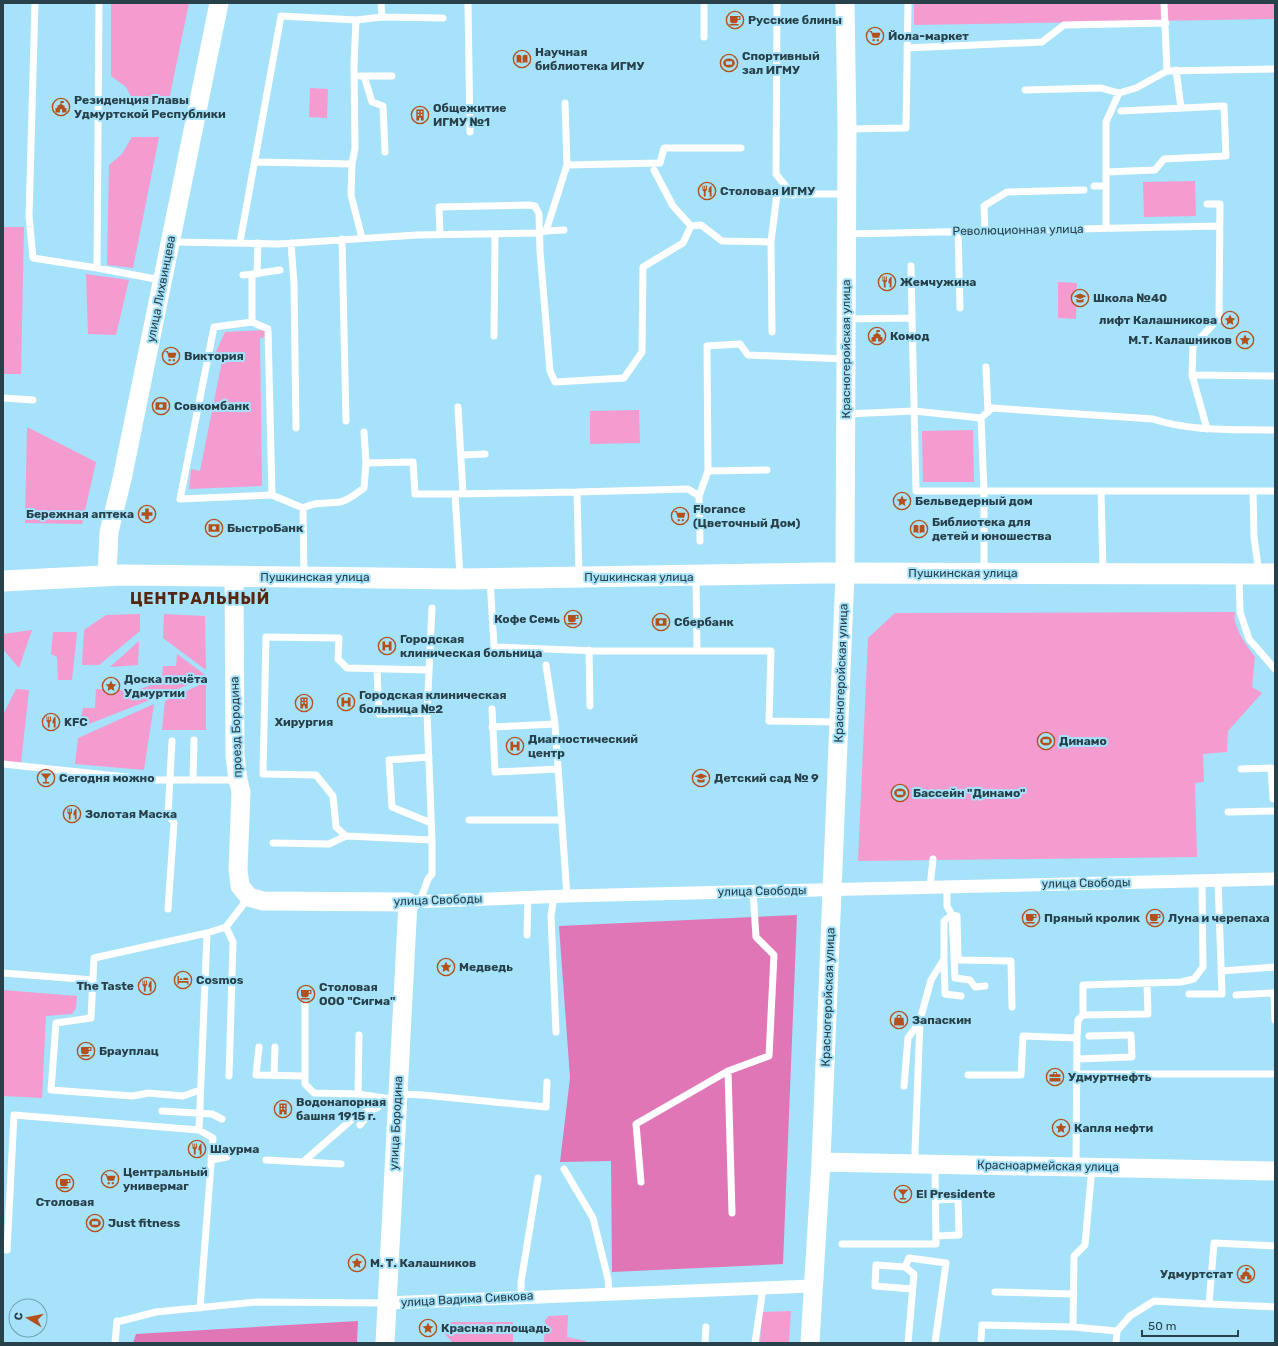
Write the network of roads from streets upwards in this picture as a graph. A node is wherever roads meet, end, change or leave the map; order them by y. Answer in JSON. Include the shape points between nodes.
{"nodes":[{"id":1,"x":220,"y":3,"type":"edge"},
{"id":2,"x":845,"y":3,"type":"edge"},
{"id":3,"x":845,"y":573,"type":"junction"},
{"id":4,"x":1267,"y":574,"type":"edge"},
{"id":5,"x":107,"y":575,"type":"junction"},
{"id":6,"x":234,"y":577,"type":"junction"},
{"id":7,"x":3,"y":581,"type":"edge"},
{"id":8,"x":1275,"y":879,"type":"edge"},
{"id":9,"x":832,"y":889,"type":"junction"},
{"id":10,"x":249,"y":897,"type":"joint"},
{"id":11,"x":414,"y":902,"type":"junction"},
{"id":12,"x":822,"y":1162,"type":"junction"},
{"id":13,"x":1275,"y":1171,"type":"edge"},
{"id":14,"x":813,"y":1286,"type":"junction"},
{"id":15,"x":386,"y":1303,"type":"junction"},
{"id":16,"x":385,"y":1343,"type":"edge"},
{"id":17,"x":810,"y":1343,"type":"edge"}],
"edges":[{"from":1,"to":5,"type":"street","name":"улица Лихвинцева","via":[[109,532]]},
{"from":2,"to":3,"type":"street","name":"Красногеройская улица"},
{"from":3,"to":4,"type":"main road","name":"Пушкинская улица"},
{"from":3,"to":6,"type":"main road","name":"Пушкинская улица","via":[[490,578]]},
{"from":3,"to":9,"type":"street","name":"Красногеройская улица"},
{"from":5,"to":6,"type":"main road","name":"Пушкинская улица"},
{"from":5,"to":7,"type":"main road","name":"Пушкинская улица"},
{"from":6,"to":10,"type":"street","name":"проезд Бородина","via":[[235,756],[241,792],[238,869],[240,886]]},
{"from":8,"to":9,"type":"street","name":"улица Свободы"},
{"from":9,"to":11,"type":"street","name":"улица Свободы"},
{"from":9,"to":12,"type":"street","name":"Красногеройская улица"},
{"from":10,"to":11,"type":"street","name":"улица Свободы","via":[[264,901]]},
{"from":11,"to":15,"type":"street","name":"улица Бородина","via":[[394,1098]]},
{"from":12,"to":13,"type":"street","name":"Красноармейская улица"},
{"from":12,"to":14,"type":"street","name":"Красногеройская улица"},
{"from":14,"to":15,"type":"street","name":"улица Вадима Сивкова"},
{"from":14,"to":17,"type":"street","name":"Красногеройская улица"},
{"from":15,"to":16,"type":"street","name":"улица Бородина"}]}
